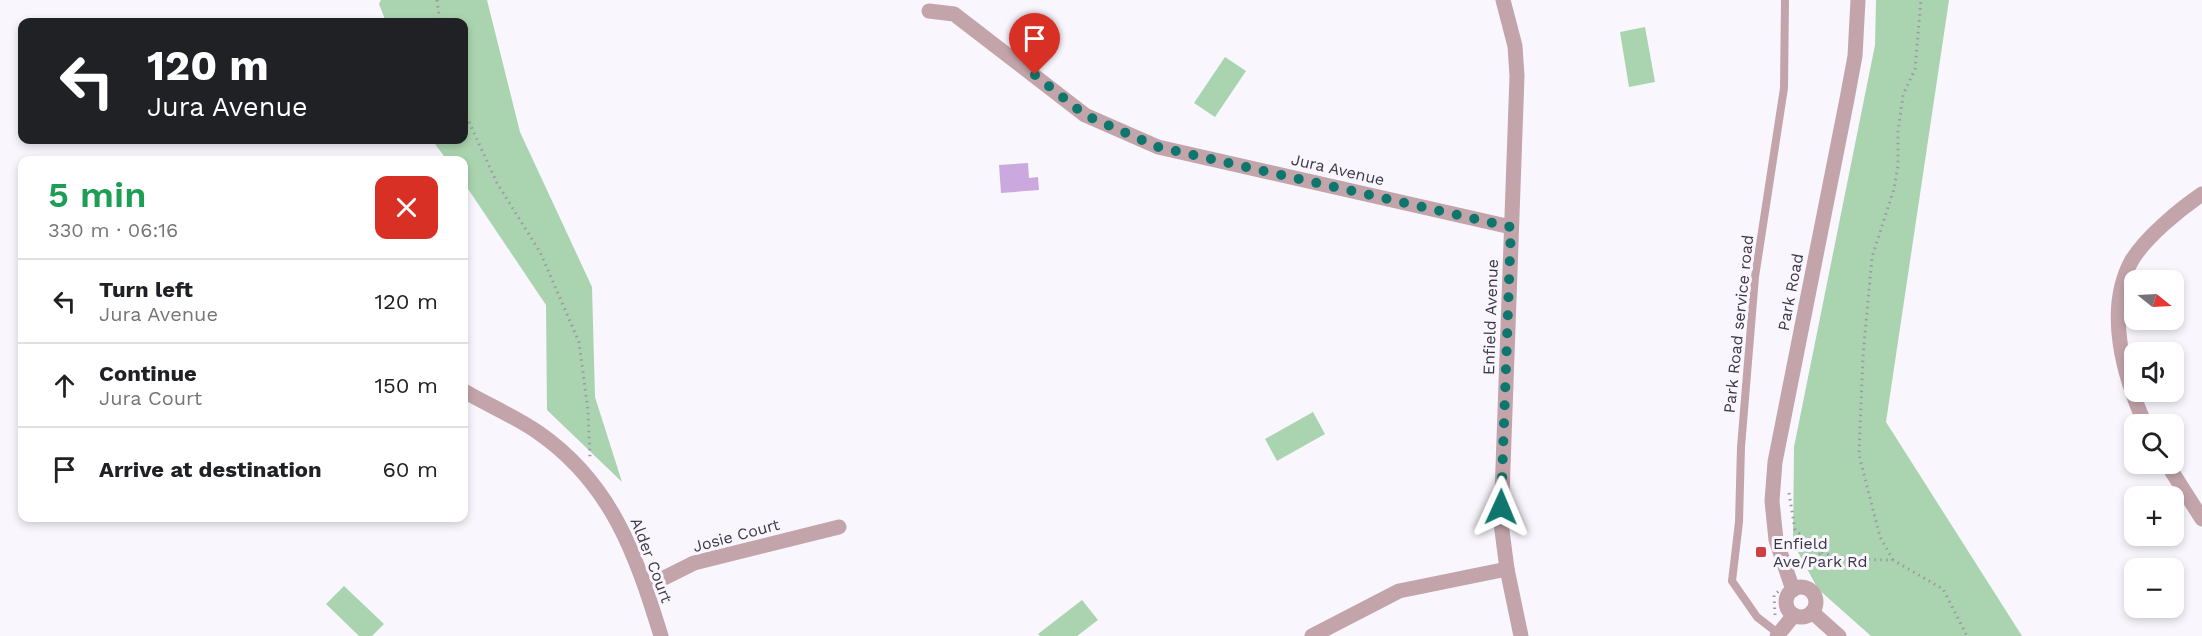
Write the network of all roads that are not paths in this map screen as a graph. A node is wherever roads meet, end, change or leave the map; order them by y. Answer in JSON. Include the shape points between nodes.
{"nodes":[{"id":1,"x":1503,"y":0,"type":"edge"},
{"id":2,"x":1785,"y":0,"type":"edge"},
{"id":3,"x":1858,"y":0,"type":"edge"},
{"id":4,"x":929,"y":11,"type":"dead end"},
{"id":5,"x":2202,"y":194,"type":"edge"},
{"id":6,"x":1511,"y":227,"type":"junction"},
{"id":7,"x":468,"y":393,"type":"edge"},
{"id":8,"x":2141,"y":414,"type":"edge"},
{"id":9,"x":2173,"y":474,"type":"edge"},
{"id":10,"x":2202,"y":519,"type":"edge"},
{"id":11,"x":839,"y":527,"type":"dead end"},
{"id":12,"x":1507,"y":569,"type":"junction"},
{"id":13,"x":646,"y":587,"type":"junction"},
{"id":14,"x":1793,"y":590,"type":"junction"},
{"id":15,"x":1812,"y":612,"type":"junction"},
{"id":16,"x":1794,"y":615,"type":"junction"},
{"id":17,"x":1778,"y":635,"type":"edge"},
{"id":18,"x":661,"y":636,"type":"edge"},
{"id":19,"x":1312,"y":636,"type":"edge"},
{"id":20,"x":1521,"y":636,"type":"edge"},
{"id":21,"x":1839,"y":636,"type":"edge"}],
"edges":[{"from":1,"to":6,"type":"street","name":"Enfield Avenue","via":[[1515,46],[1517,76]]},
{"from":2,"to":17,"type":"lane","name":"Park Road service road","via":[[1784,88],[1755,277],[1732,581]]},
{"from":3,"to":14,"type":"street","name":"Park Road","via":[[1847,99],[1775,462],[1772,501],[1776,540]]},
{"from":4,"to":6,"type":"street","name":"Jura Avenue","via":[[954,14],[1085,115],[1158,147]]},
{"from":5,"to":8,"type":"street","via":[[2169,221],[2133,260],[2120,298],[2124,367]]},
{"from":6,"to":12,"type":"street","name":"Enfield Avenue","via":[[1501,502]]},
{"from":7,"to":13,"type":"street","name":"Alder Court","via":[[539,433],[576,464],[621,523]]},
{"from":9,"to":10,"type":"street"},
{"from":11,"to":13,"type":"street","name":"Josie Court","via":[[694,563]]},
{"from":12,"to":19,"type":"street","via":[[1399,591]]},
{"from":12,"to":20,"type":"street","name":"Enfield Avenue"},
{"from":13,"to":18,"type":"street","name":"Alder Court"},
{"from":14,"to":15,"type":"street","via":[[1802,587],[1811,591],[1816,604]]},
{"from":14,"to":16,"type":"street","via":[[1787,603]]},
{"from":15,"to":16,"type":"street"},
{"from":15,"to":21,"type":"street"},
{"from":16,"to":17,"type":"street"}]}
